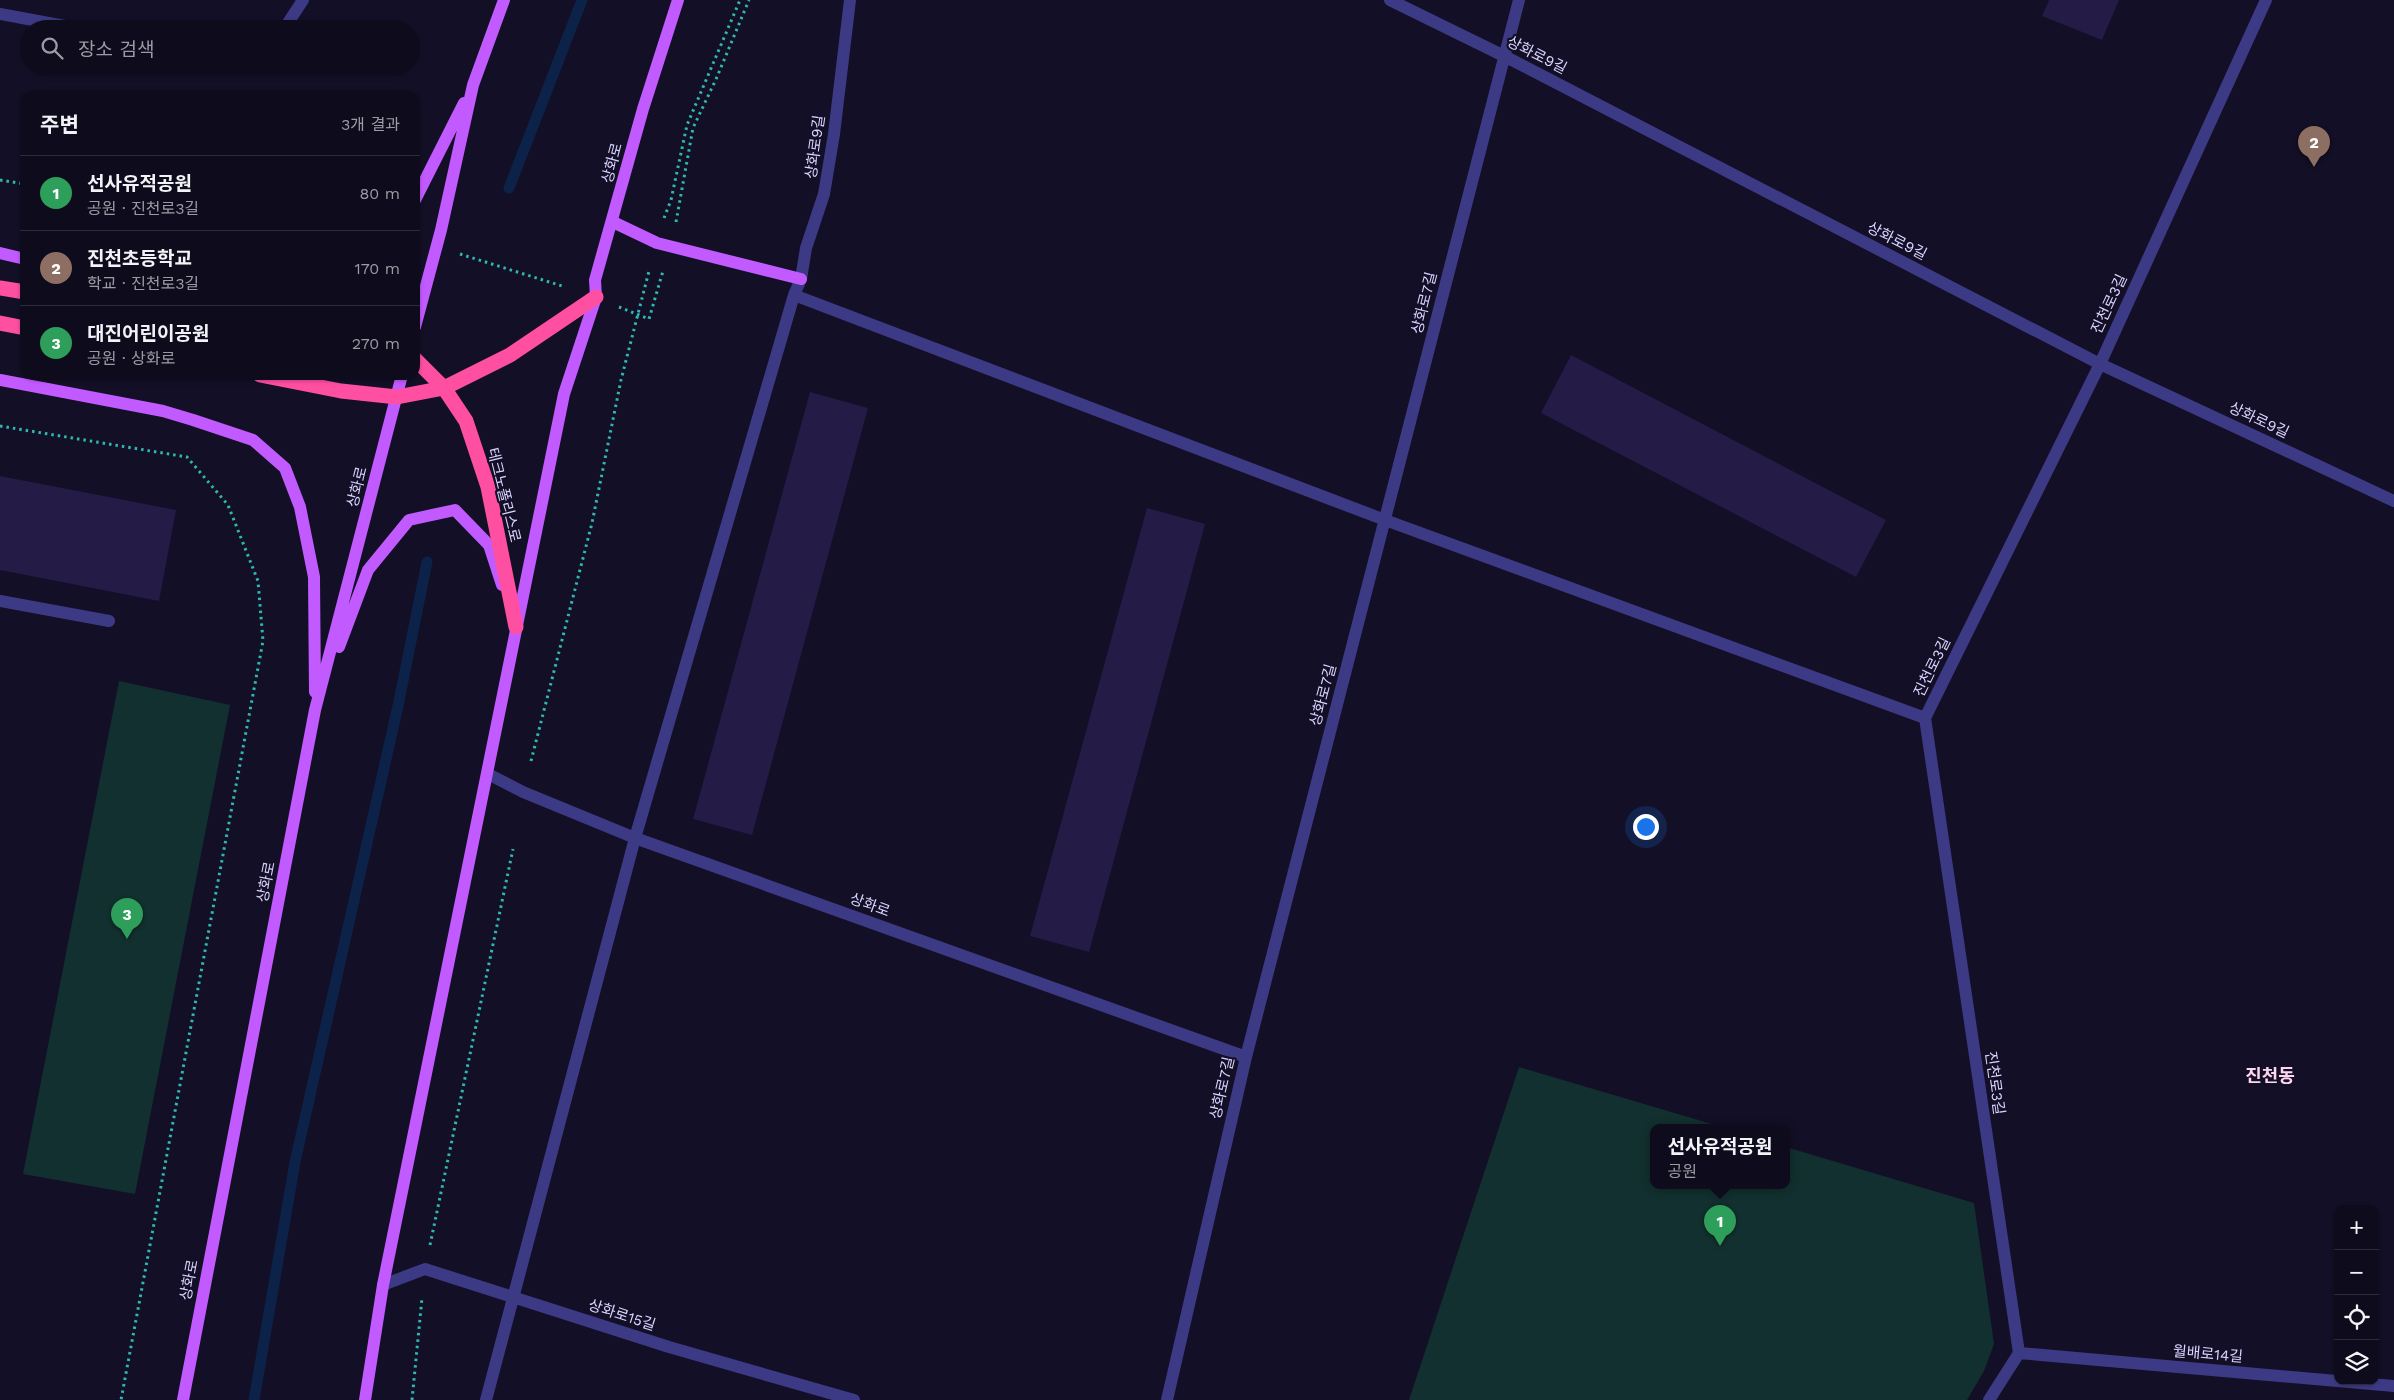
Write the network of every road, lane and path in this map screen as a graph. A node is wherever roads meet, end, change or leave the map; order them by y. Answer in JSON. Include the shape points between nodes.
{"nodes":[{"id":1,"x":303,"y":0,"type":"edge"},
{"id":2,"x":504,"y":0,"type":"edge"},
{"id":3,"x":678,"y":0,"type":"edge"},
{"id":4,"x":740,"y":0,"type":"edge"},
{"id":5,"x":748,"y":0,"type":"edge"},
{"id":6,"x":850,"y":0,"type":"edge"},
{"id":7,"x":1390,"y":0,"type":"edge"},
{"id":8,"x":1519,"y":0,"type":"edge"},
{"id":9,"x":2266,"y":0,"type":"edge"},
{"id":10,"x":0,"y":14,"type":"edge"},
{"id":11,"x":32,"y":20,"type":"edge"},
{"id":12,"x":290,"y":20,"type":"edge"},
{"id":13,"x":1504,"y":56,"type":"junction"},
{"id":14,"x":473,"y":85,"type":"junction"},
{"id":15,"x":0,"y":180,"type":"edge"},
{"id":16,"x":20,"y":183,"type":"edge"},
{"id":17,"x":420,"y":190,"type":"edge"},
{"id":18,"x":664,"y":219,"type":"dead end"},
{"id":19,"x":613,"y":222,"type":"junction"},
{"id":20,"x":436,"y":246,"type":"junction"},
{"id":21,"x":672,"y":246,"type":"junction"},
{"id":22,"x":0,"y":253,"type":"edge"},
{"id":23,"x":20,"y":258,"type":"edge"},
{"id":24,"x":650,"y":271,"type":"dead end"},
{"id":25,"x":802,"y":279,"type":"junction"},
{"id":26,"x":0,"y":288,"type":"edge"},
{"id":27,"x":20,"y":291,"type":"edge"},
{"id":28,"x":794,"y":295,"type":"junction"},
{"id":29,"x":596,"y":297,"type":"junction"},
{"id":30,"x":420,"y":308,"type":"edge"},
{"id":31,"x":637,"y":314,"type":"junction"},
{"id":32,"x":0,"y":323,"type":"edge"},
{"id":33,"x":20,"y":327,"type":"edge"},
{"id":34,"x":420,"y":364,"type":"edge"},
{"id":35,"x":2100,"y":364,"type":"junction"},
{"id":36,"x":0,"y":380,"type":"edge"},
{"id":37,"x":285,"y":380,"type":"edge"},
{"id":38,"x":401,"y":380,"type":"edge"},
{"id":39,"x":444,"y":388,"type":"junction"},
{"id":40,"x":397,"y":397,"type":"junction"},
{"id":41,"x":0,"y":426,"type":"edge"},
{"id":42,"x":2394,"y":500,"type":"edge"},
{"id":43,"x":1385,"y":520,"type":"junction"},
{"id":44,"x":0,"y":601,"type":"edge"},
{"id":45,"x":109,"y":621,"type":"dead end"},
{"id":46,"x":516,"y":627,"type":"junction"},
{"id":47,"x":315,"y":710,"type":"junction"},
{"id":48,"x":1925,"y":718,"type":"junction"},
{"id":49,"x":531,"y":761,"type":"dead end"},
{"id":50,"x":488,"y":774,"type":"junction"},
{"id":51,"x":635,"y":838,"type":"junction"},
{"id":52,"x":514,"y":849,"type":"dead end"},
{"id":53,"x":1246,"y":1057,"type":"junction"},
{"id":54,"x":425,"y":1269,"type":"junction"},
{"id":55,"x":383,"y":1285,"type":"junction"},
{"id":56,"x":515,"y":1297,"type":"junction"},
{"id":57,"x":2019,"y":1353,"type":"junction"},
{"id":58,"x":2394,"y":1386,"type":"edge"},
{"id":59,"x":121,"y":1400,"type":"edge"},
{"id":60,"x":183,"y":1400,"type":"edge"},
{"id":61,"x":365,"y":1400,"type":"edge"},
{"id":62,"x":412,"y":1400,"type":"edge"},
{"id":63,"x":486,"y":1400,"type":"edge"},
{"id":64,"x":854,"y":1400,"type":"edge"},
{"id":65,"x":1167,"y":1400,"type":"edge"},
{"id":66,"x":1989,"y":1400,"type":"edge"}],
"edges":[{"from":1,"to":12,"type":"street"},
{"from":2,"to":14,"type":"main road"},
{"from":3,"to":19,"type":"main road","name":"상화로","via":[[643,109]]},
{"from":4,"to":18,"type":"path","via":[[687,125]]},
{"from":5,"to":21,"type":"path","via":[[693,128]]},
{"from":6,"to":25,"type":"street","name":"상화로9길","via":[[824,194],[806,248]]},
{"from":7,"to":13,"type":"street","name":"상화로9길"},
{"from":8,"to":13,"type":"street","name":"상화로7길"},
{"from":9,"to":35,"type":"street","name":"진천로3길"},
{"from":10,"to":11,"type":"street"},
{"from":13,"to":35,"type":"street","name":"상화로9길"},
{"from":13,"to":43,"type":"street","name":"상화로7길"},
{"from":14,"to":17,"type":"main road"},
{"from":14,"to":20,"type":"main road"},
{"from":15,"to":16,"type":"path"},
{"from":19,"to":21,"type":"main road","via":[[657,243]]},
{"from":19,"to":29,"type":"main road","name":"상화로","via":[[595,280]]},
{"from":20,"to":29,"type":"path"},
{"from":20,"to":30,"type":"main road"},
{"from":21,"to":25,"type":"main road"},
{"from":21,"to":31,"type":"path","via":[[648,319]]},
{"from":22,"to":23,"type":"main road"},
{"from":24,"to":31,"type":"path"},
{"from":25,"to":28,"type":"street","name":"상화로9길"},
{"from":26,"to":27,"type":"highway"},
{"from":28,"to":43,"type":"street"},
{"from":28,"to":51,"type":"street","name":"상화로9길"},
{"from":29,"to":31,"type":"path"},
{"from":29,"to":39,"type":"highway","via":[[510,355]]},
{"from":29,"to":46,"type":"main road","name":"상화로","via":[[564,394]]},
{"from":31,"to":49,"type":"path","via":[[620,380],[592,523]]},
{"from":32,"to":33,"type":"highway"},
{"from":34,"to":39,"type":"highway","name":"테크노폴리스로"},
{"from":35,"to":42,"type":"street","name":"상화로9길"},
{"from":35,"to":48,"type":"street","name":"진천로3길"},
{"from":36,"to":47,"type":"main road","via":[[163,411],[193,420],[253,440],[285,468],[300,507],[314,577]]},
{"from":37,"to":40,"type":"highway"},
{"from":38,"to":40,"type":"main road","name":"상화로"},
{"from":39,"to":40,"type":"highway"},
{"from":39,"to":46,"type":"highway","name":"테크노폴리스로","via":[[466,421],[488,488]]},
{"from":40,"to":47,"type":"main road","name":"상화로"},
{"from":41,"to":59,"type":"path","via":[[187,457],[228,505],[258,581],[264,641]]},
{"from":43,"to":48,"type":"street"},
{"from":43,"to":53,"type":"street","name":"상화로7길"},
{"from":44,"to":45,"type":"street"},
{"from":46,"to":47,"type":"main road","via":[[489,545],[455,510],[409,520],[368,570]]},
{"from":46,"to":50,"type":"main road","name":"상화로"},
{"from":47,"to":60,"type":"main road","name":"상화로"},
{"from":48,"to":57,"type":"street","name":"진천로3길"},
{"from":50,"to":51,"type":"street","name":"상화로","via":[[523,792]]},
{"from":50,"to":55,"type":"main road","name":"상화로"},
{"from":51,"to":53,"type":"street","name":"상화로"},
{"from":51,"to":56,"type":"street","name":"상화로9길"},
{"from":52,"to":54,"type":"path"},
{"from":53,"to":65,"type":"street","name":"상화로7길"},
{"from":54,"to":55,"type":"street"},
{"from":54,"to":56,"type":"street","name":"상화로15길"},
{"from":54,"to":62,"type":"path"},
{"from":55,"to":61,"type":"main road","name":"상화로"},
{"from":56,"to":63,"type":"street","name":"상화로9길"},
{"from":56,"to":64,"type":"street","name":"상화로15길","via":[[669,1347]]},
{"from":57,"to":58,"type":"street","name":"월배로14길"},
{"from":57,"to":66,"type":"street"}]}
